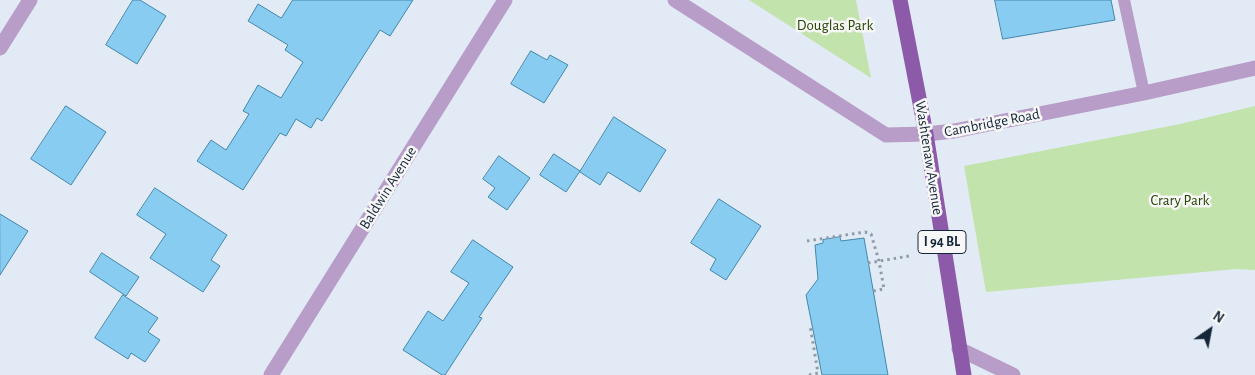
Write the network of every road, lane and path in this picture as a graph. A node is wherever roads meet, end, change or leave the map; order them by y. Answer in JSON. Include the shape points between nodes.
{"nodes":[{"id":1,"x":30,"y":0,"type":"edge"},
{"id":2,"x":505,"y":0,"type":"edge"},
{"id":3,"x":675,"y":0,"type":"edge"},
{"id":4,"x":900,"y":0,"type":"edge"},
{"id":5,"x":1124,"y":0,"type":"edge"},
{"id":6,"x":0,"y":48,"type":"edge"},
{"id":7,"x":1255,"y":68,"type":"edge"},
{"id":8,"x":1144,"y":93,"type":"junction"},
{"id":9,"x":926,"y":134,"type":"junction"},
{"id":10,"x":806,"y":241,"type":"dead end"},
{"id":11,"x":909,"y":256,"type":"dead end"},
{"id":12,"x":879,"y":261,"type":"junction"},
{"id":13,"x":868,"y":263,"type":"dead end"},
{"id":14,"x":873,"y":291,"type":"dead end"},
{"id":15,"x":810,"y":325,"type":"dead end"},
{"id":16,"x":959,"y":349,"type":"junction"},
{"id":17,"x":271,"y":375,"type":"edge"},
{"id":18,"x":809,"y":375,"type":"edge"},
{"id":19,"x":964,"y":375,"type":"edge"},
{"id":20,"x":1013,"y":375,"type":"edge"}],
"edges":[{"from":1,"to":6,"type":"street"},
{"from":2,"to":17,"type":"street","name":"Baldwin Avenue"},
{"from":3,"to":9,"type":"street","name":"Cambridge Road","via":[[886,135]]},
{"from":4,"to":9,"type":"main road","name":"Washtenaw Avenue","number":"I 94 BL"},
{"from":5,"to":8,"type":"lane"},
{"from":7,"to":8,"type":"street","name":"Cambridge Road"},
{"from":8,"to":9,"type":"street","name":"Cambridge Road"},
{"from":9,"to":16,"type":"main road","name":"Washtenaw Avenue","number":"I 94 BL"},
{"from":10,"to":12,"type":"path","via":[[866,232],[873,236]]},
{"from":11,"to":12,"type":"path"},
{"from":12,"to":13,"type":"path"},
{"from":12,"to":14,"type":"path","via":[[884,289]]},
{"from":15,"to":18,"type":"path","via":[[818,373]]},
{"from":16,"to":19,"type":"main road","name":"Washtenaw Avenue","number":"I 94 BL"},
{"from":16,"to":20,"type":"street"}]}
